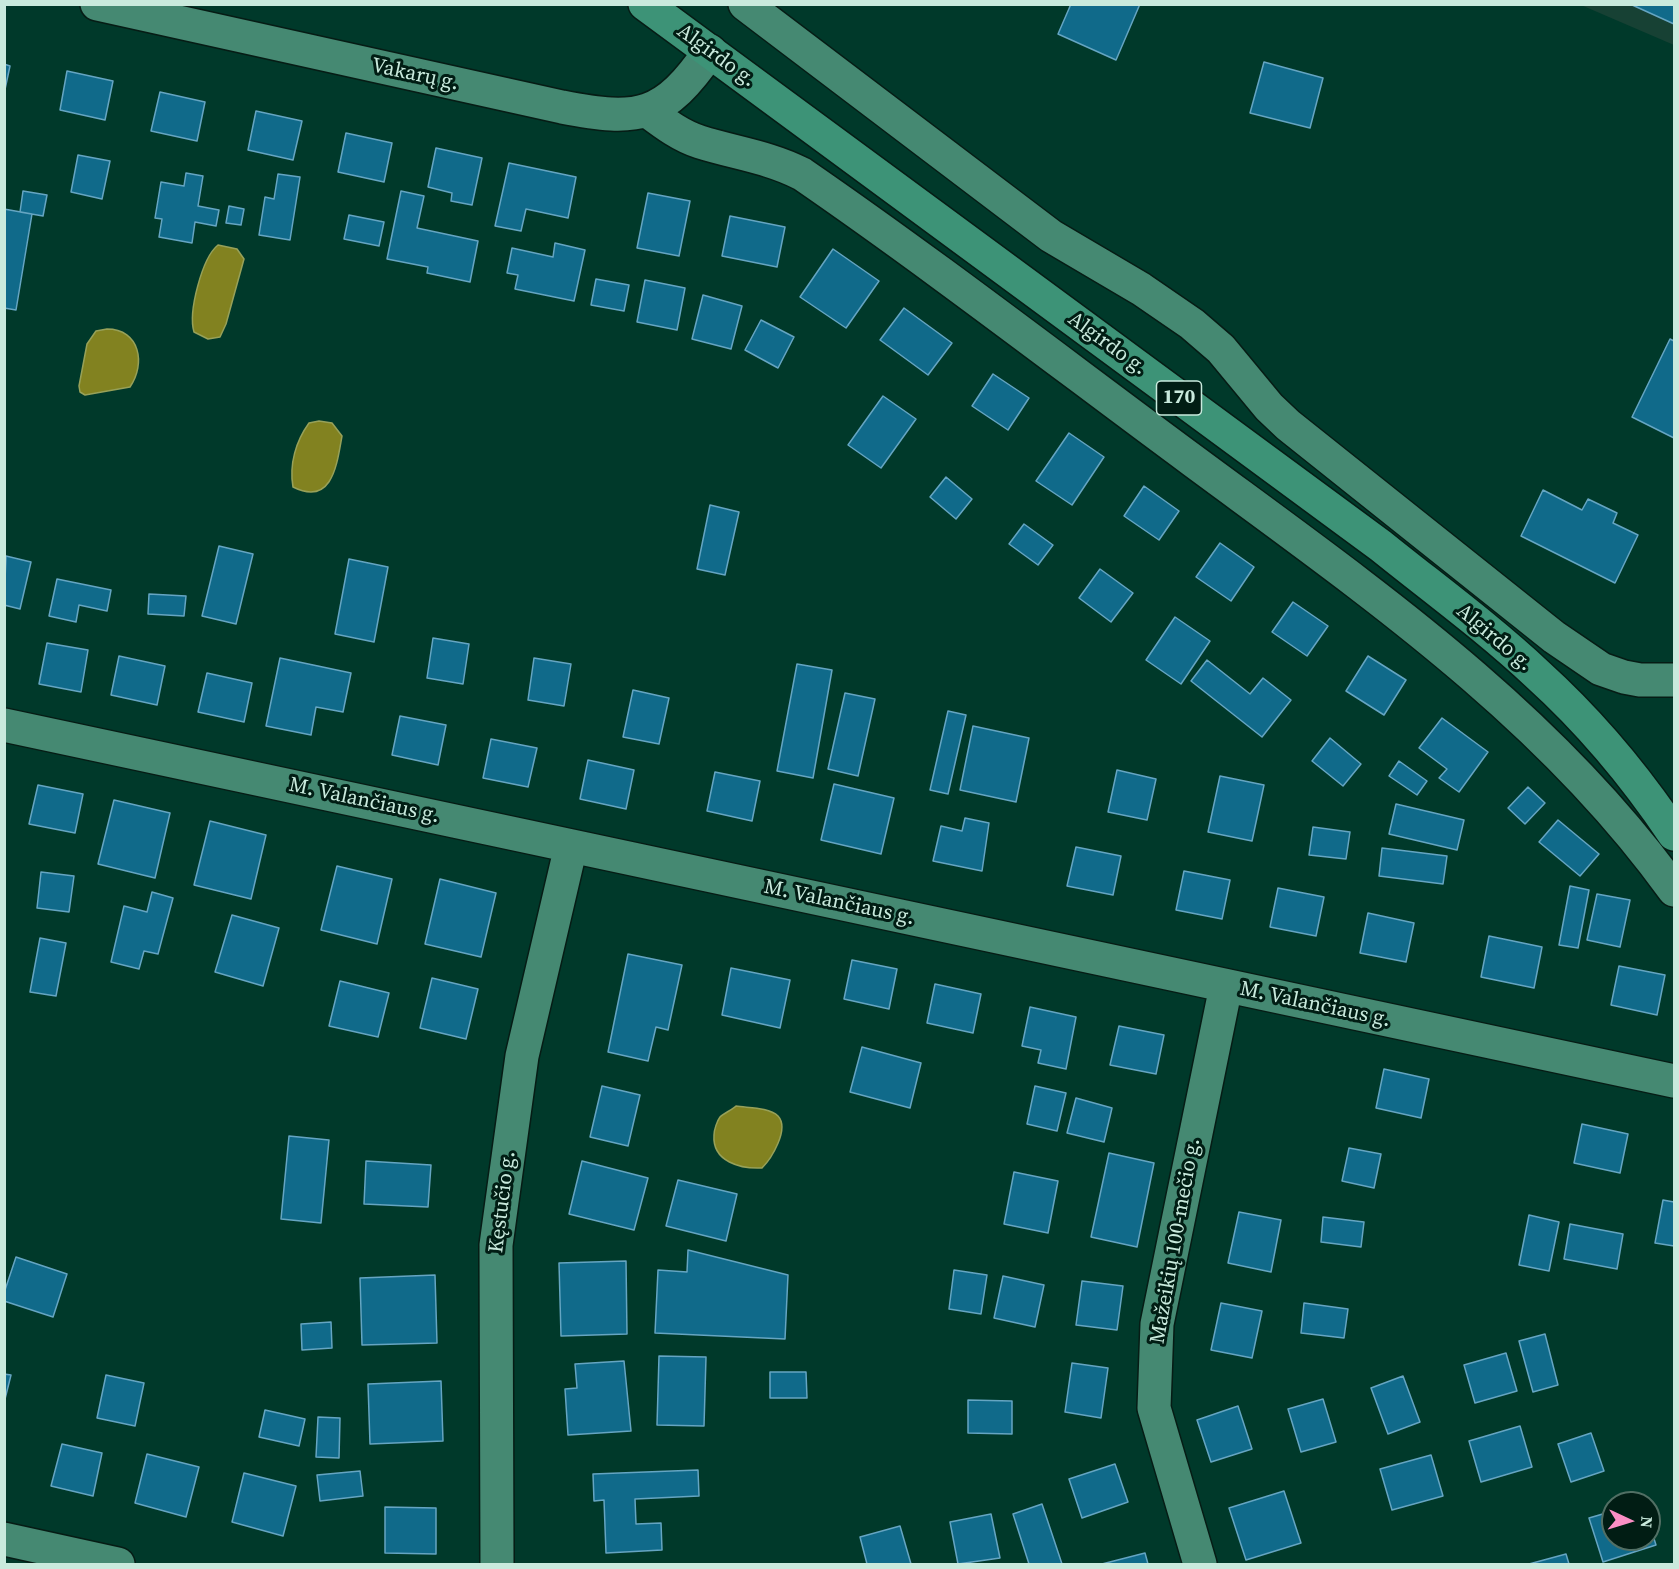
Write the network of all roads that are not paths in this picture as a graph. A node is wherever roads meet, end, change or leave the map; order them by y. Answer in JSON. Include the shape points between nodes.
{"nodes":[{"id":1,"x":98,"y":4,"type":"edge"},
{"id":2,"x":645,"y":4,"type":"edge"},
{"id":3,"x":745,"y":4,"type":"edge"},
{"id":4,"x":710,"y":51,"type":"junction"},
{"id":5,"x":649,"y":112,"type":"junction"},
{"id":6,"x":1674,"y":680,"type":"edge"},
{"id":7,"x":4,"y":724,"type":"edge"},
{"id":8,"x":1670,"y":815,"type":"edge"},
{"id":9,"x":571,"y":846,"type":"junction"},
{"id":10,"x":1674,"y":890,"type":"edge"},
{"id":11,"x":1226,"y":986,"type":"junction"},
{"id":12,"x":1674,"y":1081,"type":"edge"},
{"id":13,"x":4,"y":1539,"type":"edge"},
{"id":14,"x":118,"y":1564,"type":"edge"},
{"id":15,"x":497,"y":1564,"type":"edge"},
{"id":16,"x":1200,"y":1564,"type":"edge"}],
"edges":[{"from":1,"to":5,"type":"street","name":"Vakarų g.","via":[[592,113],[622,116]]},
{"from":2,"to":4,"type":"main road","name":"Algirdo g.","number":"170"},
{"from":3,"to":6,"type":"street","via":[[1051,236],[1192,324],[1221,349],[1288,425],[1554,637],[1601,669],[1624,677]]},
{"from":4,"to":5,"type":"street","name":"Vakarų g.","via":[[674,95]]},
{"from":4,"to":8,"type":"main road","name":"Algirdo g.","number":"170","via":[[1471,617],[1553,690]]},
{"from":5,"to":10,"type":"street","name":"Algirdo g.","via":[[699,142],[778,162],[802,174],[1363,587],[1523,720],[1588,786]]},
{"from":7,"to":9,"type":"street","name":"M. Valančiaus g."},
{"from":9,"to":11,"type":"street","name":"M. Valančiaus g."},
{"from":9,"to":15,"type":"street","name":"Kęstučio g.","via":[[522,1056],[496,1245]]},
{"from":11,"to":12,"type":"street","name":"M. Valančiaus g."},
{"from":11,"to":16,"type":"street","name":"Mažeikių 100-mečio g.","via":[[1157,1324],[1154,1408]]},
{"from":13,"to":14,"type":"street"}]}
